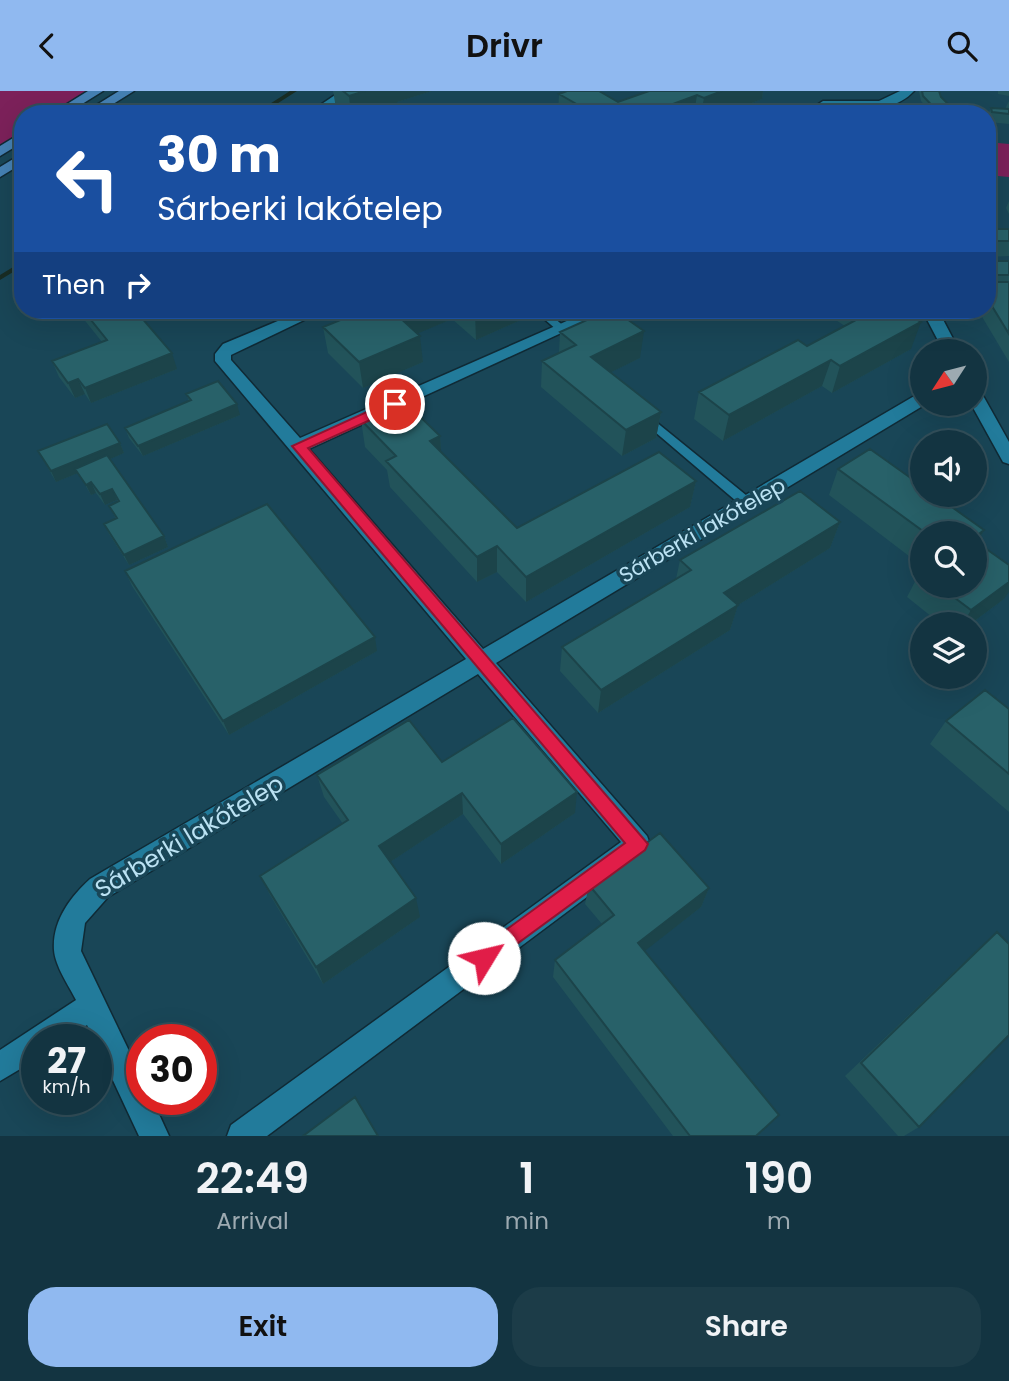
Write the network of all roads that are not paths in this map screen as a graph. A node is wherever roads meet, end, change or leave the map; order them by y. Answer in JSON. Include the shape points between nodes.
{"nodes":[{"id":1,"x":97,"y":91,"type":"edge"},
{"id":2,"x":128,"y":91,"type":"edge"},
{"id":3,"x":349,"y":91,"type":"edge"},
{"id":4,"x":908,"y":91,"type":"edge"},
{"id":5,"x":73,"y":105,"type":"edge"},
{"id":6,"x":104,"y":105,"type":"edge"},
{"id":7,"x":327,"y":105,"type":"edge"},
{"id":8,"x":866,"y":105,"type":"edge"},
{"id":9,"x":295,"y":319,"type":"edge"},
{"id":10,"x":556,"y":319,"type":"edge"},
{"id":11,"x":935,"y":319,"type":"edge"},
{"id":12,"x":569,"y":326,"type":"joint"},
{"id":13,"x":945,"y":339,"type":"edge"},
{"id":14,"x":630,"y":404,"type":"edge"},
{"id":15,"x":910,"y":406,"type":"edge"},
{"id":16,"x":987,"y":417,"type":"edge"},
{"id":17,"x":299,"y":446,"type":"junction"},
{"id":18,"x":1009,"y":458,"type":"edge"},
{"id":19,"x":747,"y":503,"type":"junction"},
{"id":20,"x":481,"y":660,"type":"junction"},
{"id":21,"x":92,"y":1006,"type":"junction"},
{"id":22,"x":65,"y":1024,"type":"edge"},
{"id":23,"x":21,"y":1053,"type":"edge"},
{"id":24,"x":0,"y":1066,"type":"edge"},
{"id":25,"x":154,"y":1136,"type":"edge"},
{"id":26,"x":242,"y":1136,"type":"edge"}],
"edges":[{"from":1,"to":5,"type":"street"},
{"from":2,"to":6,"type":"street"},
{"from":3,"to":7,"type":"street"},
{"from":4,"to":8,"type":"street","via":[[901,98]]},
{"from":9,"to":17,"type":"street","via":[[223,354],[226,366]]},
{"from":10,"to":12,"type":"lane"},
{"from":11,"to":13,"type":"street"},
{"from":12,"to":17,"type":"street"},
{"from":14,"to":19,"type":"lane"},
{"from":15,"to":19,"type":"street","name":"Sárberki lakótelep"},
{"from":16,"to":18,"type":"street"},
{"from":17,"to":20,"type":"street"},
{"from":19,"to":20,"type":"street","name":"Sárberki lakótelep"},
{"from":20,"to":21,"type":"street","name":"Sárberki lakótelep","via":[[99,888],[80,904],[69,925],[67,953]]},
{"from":20,"to":26,"type":"street","via":[[638,844]]},
{"from":21,"to":22,"type":"street"},
{"from":21,"to":25,"type":"street","name":"Sárberki lakótelep"},
{"from":23,"to":24,"type":"street"}]}
